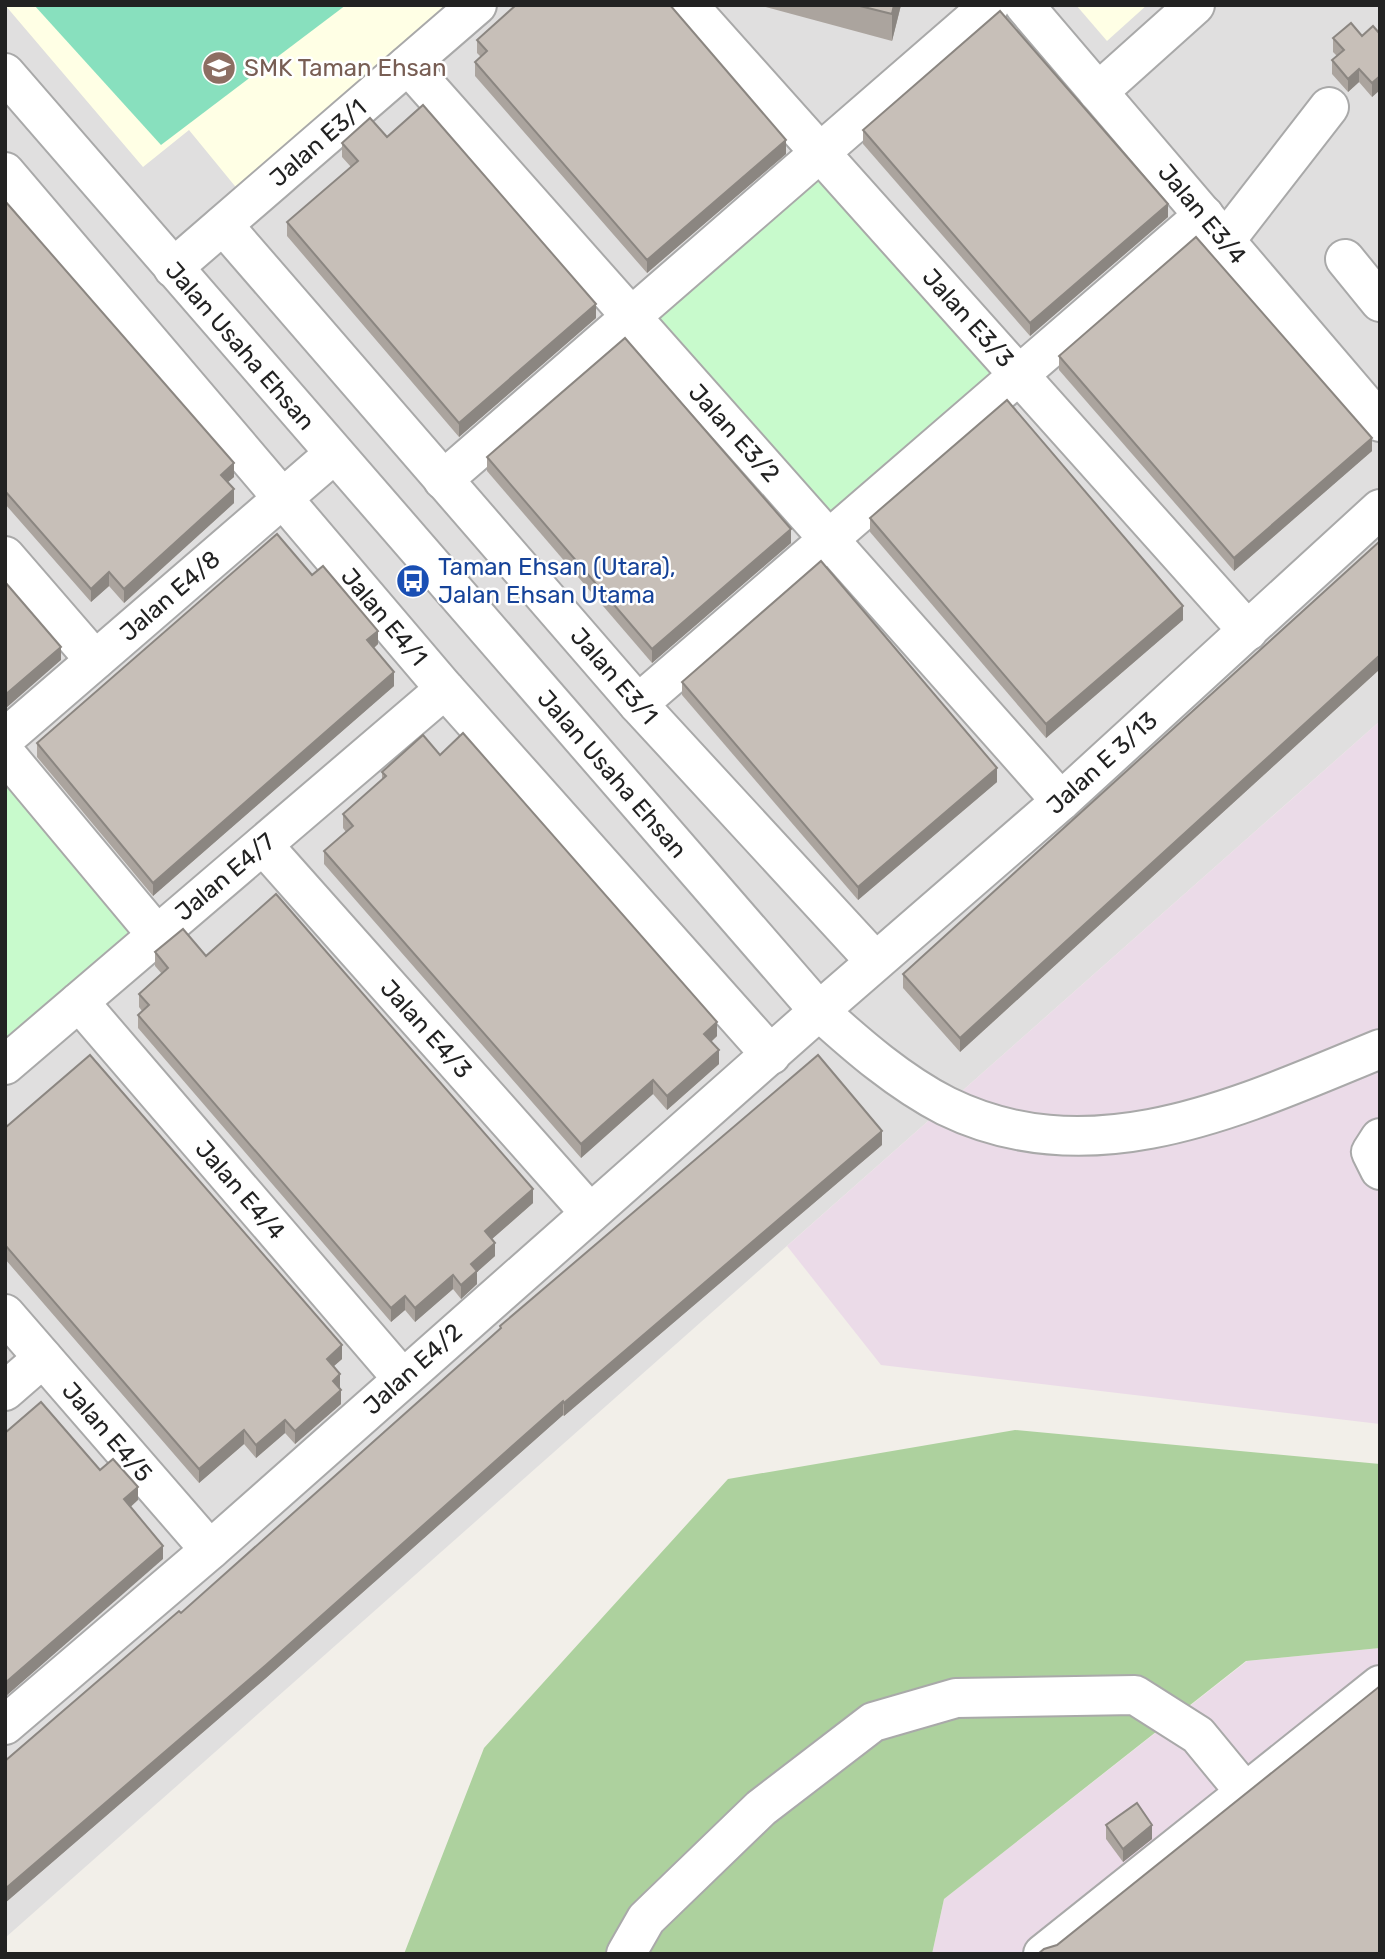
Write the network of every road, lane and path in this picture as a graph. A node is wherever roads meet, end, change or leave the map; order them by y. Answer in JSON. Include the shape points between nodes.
{"nodes":[{"id":1,"x":477,"y":5,"type":"edge"},
{"id":2,"x":990,"y":5,"type":"edge"},
{"id":3,"x":1024,"y":5,"type":"edge"},
{"id":4,"x":1195,"y":5,"type":"edge"},
{"id":5,"x":705,"y":11,"type":"edge"},
{"id":6,"x":408,"y":65,"type":"junction"},
{"id":7,"x":5,"y":74,"type":"edge"},
{"id":8,"x":1098,"y":92,"type":"junction"},
{"id":9,"x":1329,"y":107,"type":"dead end"},
{"id":10,"x":820,"y":152,"type":"junction"},
{"id":11,"x":5,"y":172,"type":"edge"},
{"id":12,"x":223,"y":225,"type":"junction"},
{"id":13,"x":1214,"y":228,"type":"junction"},
{"id":14,"x":1345,"y":259,"type":"dead end"},
{"id":15,"x":173,"y":268,"type":"junction"},
{"id":16,"x":1380,"y":302,"type":"edge"},
{"id":17,"x":631,"y":316,"type":"junction"},
{"id":18,"x":1019,"y":375,"type":"junction"},
{"id":19,"x":1373,"y":401,"type":"edge"},
{"id":20,"x":334,"y":454,"type":"junction"},
{"id":21,"x":443,"y":480,"type":"junction"},
{"id":22,"x":282,"y":498,"type":"junction"},
{"id":23,"x":1380,"y":509,"type":"edge"},
{"id":24,"x":829,"y":540,"type":"junction"},
{"id":25,"x":5,"y":556,"type":"edge"},
{"id":26,"x":1248,"y":631,"type":"junction"},
{"id":27,"x":95,"y":660,"type":"junction"},
{"id":28,"x":445,"y":689,"type":"junction"},
{"id":29,"x":638,"y":705,"type":"junction"},
{"id":30,"x":5,"y":738,"type":"edge"},
{"id":31,"x":5,"y":753,"type":"edge"},
{"id":32,"x":1061,"y":800,"type":"junction"},
{"id":33,"x":263,"y":845,"type":"junction"},
{"id":34,"x":157,"y":935,"type":"junction"},
{"id":35,"x":875,"y":961,"type":"junction"},
{"id":36,"x":79,"y":1002,"type":"junction"},
{"id":37,"x":819,"y":1011,"type":"junction"},
{"id":38,"x":1380,"y":1049,"type":"edge"},
{"id":39,"x":771,"y":1055,"type":"junction"},
{"id":40,"x":5,"y":1065,"type":"edge"},
{"id":41,"x":1380,"y":1138,"type":"edge"},
{"id":42,"x":1380,"y":1170,"type":"edge"},
{"id":43,"x":590,"y":1213,"type":"junction"},
{"id":44,"x":5,"y":1314,"type":"edge"},
{"id":45,"x":43,"y":1358,"type":"junction"},
{"id":46,"x":402,"y":1378,"type":"junction"},
{"id":47,"x":5,"y":1391,"type":"edge"},
{"id":48,"x":210,"y":1550,"type":"junction"},
{"id":49,"x":1380,"y":1685,"type":"edge"},
{"id":50,"x":5,"y":1725,"type":"edge"},
{"id":51,"x":1245,"y":1792,"type":"junction"},
{"id":52,"x":626,"y":1954,"type":"edge"},
{"id":53,"x":1043,"y":1954,"type":"edge"}],
"edges":[{"from":1,"to":6,"type":"street","name":"Jalan E3/1"},
{"from":2,"to":10,"type":"street"},
{"from":3,"to":8,"type":"street","name":"Jalan E3/4"},
{"from":4,"to":8,"type":"street"},
{"from":5,"to":10,"type":"street","name":"Jalan E3/3"},
{"from":6,"to":12,"type":"street","name":"Jalan E3/1"},
{"from":6,"to":17,"type":"street","name":"Jalan E3/2"},
{"from":7,"to":15,"type":"street","name":"Jalan Usaha Ehsan"},
{"from":8,"to":13,"type":"street","name":"Jalan E3/4"},
{"from":9,"to":13,"type":"street"},
{"from":10,"to":17,"type":"street"},
{"from":10,"to":18,"type":"street","name":"Jalan E3/3"},
{"from":11,"to":22,"type":"street","name":"Jalan E4/1"},
{"from":12,"to":15,"type":"street","name":"Jalan E3/1"},
{"from":12,"to":21,"type":"street","name":"Jalan E3/1"},
{"from":13,"to":18,"type":"street"},
{"from":13,"to":19,"type":"street","name":"Jalan E3/4"},
{"from":14,"to":16,"type":"street"},
{"from":15,"to":20,"type":"street","name":"Jalan Usaha Ehsan"},
{"from":17,"to":21,"type":"street"},
{"from":17,"to":24,"type":"street","name":"Jalan E3/2"},
{"from":18,"to":24,"type":"street"},
{"from":18,"to":26,"type":"street","name":"Jalan E3/3"},
{"from":20,"to":22,"type":"street","name":"Jalan E4/8"},
{"from":20,"to":37,"type":"street","name":"Jalan Usaha Ehsan"},
{"from":21,"to":29,"type":"street","name":"Jalan E3/1"},
{"from":22,"to":27,"type":"street","name":"Jalan E4/8"},
{"from":22,"to":28,"type":"street","name":"Jalan E4/1"},
{"from":23,"to":26,"type":"street","name":"Jalan E 3/13"},
{"from":24,"to":29,"type":"street"},
{"from":24,"to":32,"type":"street","name":"Jalan E3/2"},
{"from":25,"to":27,"type":"street"},
{"from":26,"to":32,"type":"street","name":"Jalan E 3/13"},
{"from":27,"to":30,"type":"street","name":"Jalan E4/8"},
{"from":28,"to":33,"type":"street","name":"Jalan E4/7"},
{"from":28,"to":39,"type":"street","name":"Jalan E4/1"},
{"from":29,"to":35,"type":"street","name":"Jalan E3/1"},
{"from":31,"to":34,"type":"street"},
{"from":32,"to":35,"type":"street","name":"Jalan E 3/13"},
{"from":33,"to":34,"type":"street","name":"Jalan E4/7"},
{"from":33,"to":43,"type":"street","name":"Jalan E4/3"},
{"from":34,"to":36,"type":"street","name":"Jalan E4/7"},
{"from":35,"to":37,"type":"street","name":"Jalan E 3/13"},
{"from":36,"to":40,"type":"street","name":"Jalan E4/7"},
{"from":36,"to":46,"type":"street","name":"Jalan E4/4"},
{"from":37,"to":38,"type":"street","name":"Jalan Usaha Ehsan","via":[[863,1051],[946,1106],[1004,1128],[1067,1136],[1141,1132],[1199,1119]]},
{"from":37,"to":39,"type":"street","name":"Jalan E4/2"},
{"from":39,"to":43,"type":"street","name":"Jalan E4/2"},
{"from":41,"to":42,"type":"street","via":[[1371,1152]]},
{"from":43,"to":46,"type":"street","name":"Jalan E4/2"},
{"from":44,"to":45,"type":"street","name":"Jalan E4/5"},
{"from":45,"to":47,"type":"street"},
{"from":45,"to":48,"type":"street","name":"Jalan E4/5"},
{"from":46,"to":48,"type":"street","name":"Jalan E4/2"},
{"from":48,"to":50,"type":"street","name":"Jalan E4/2"},
{"from":49,"to":51,"type":"street"},
{"from":51,"to":52,"type":"street","via":[[1198,1735],[1135,1695],[956,1698],[873,1722],[761,1808],[646,1919]]},
{"from":51,"to":53,"type":"street"}]}
